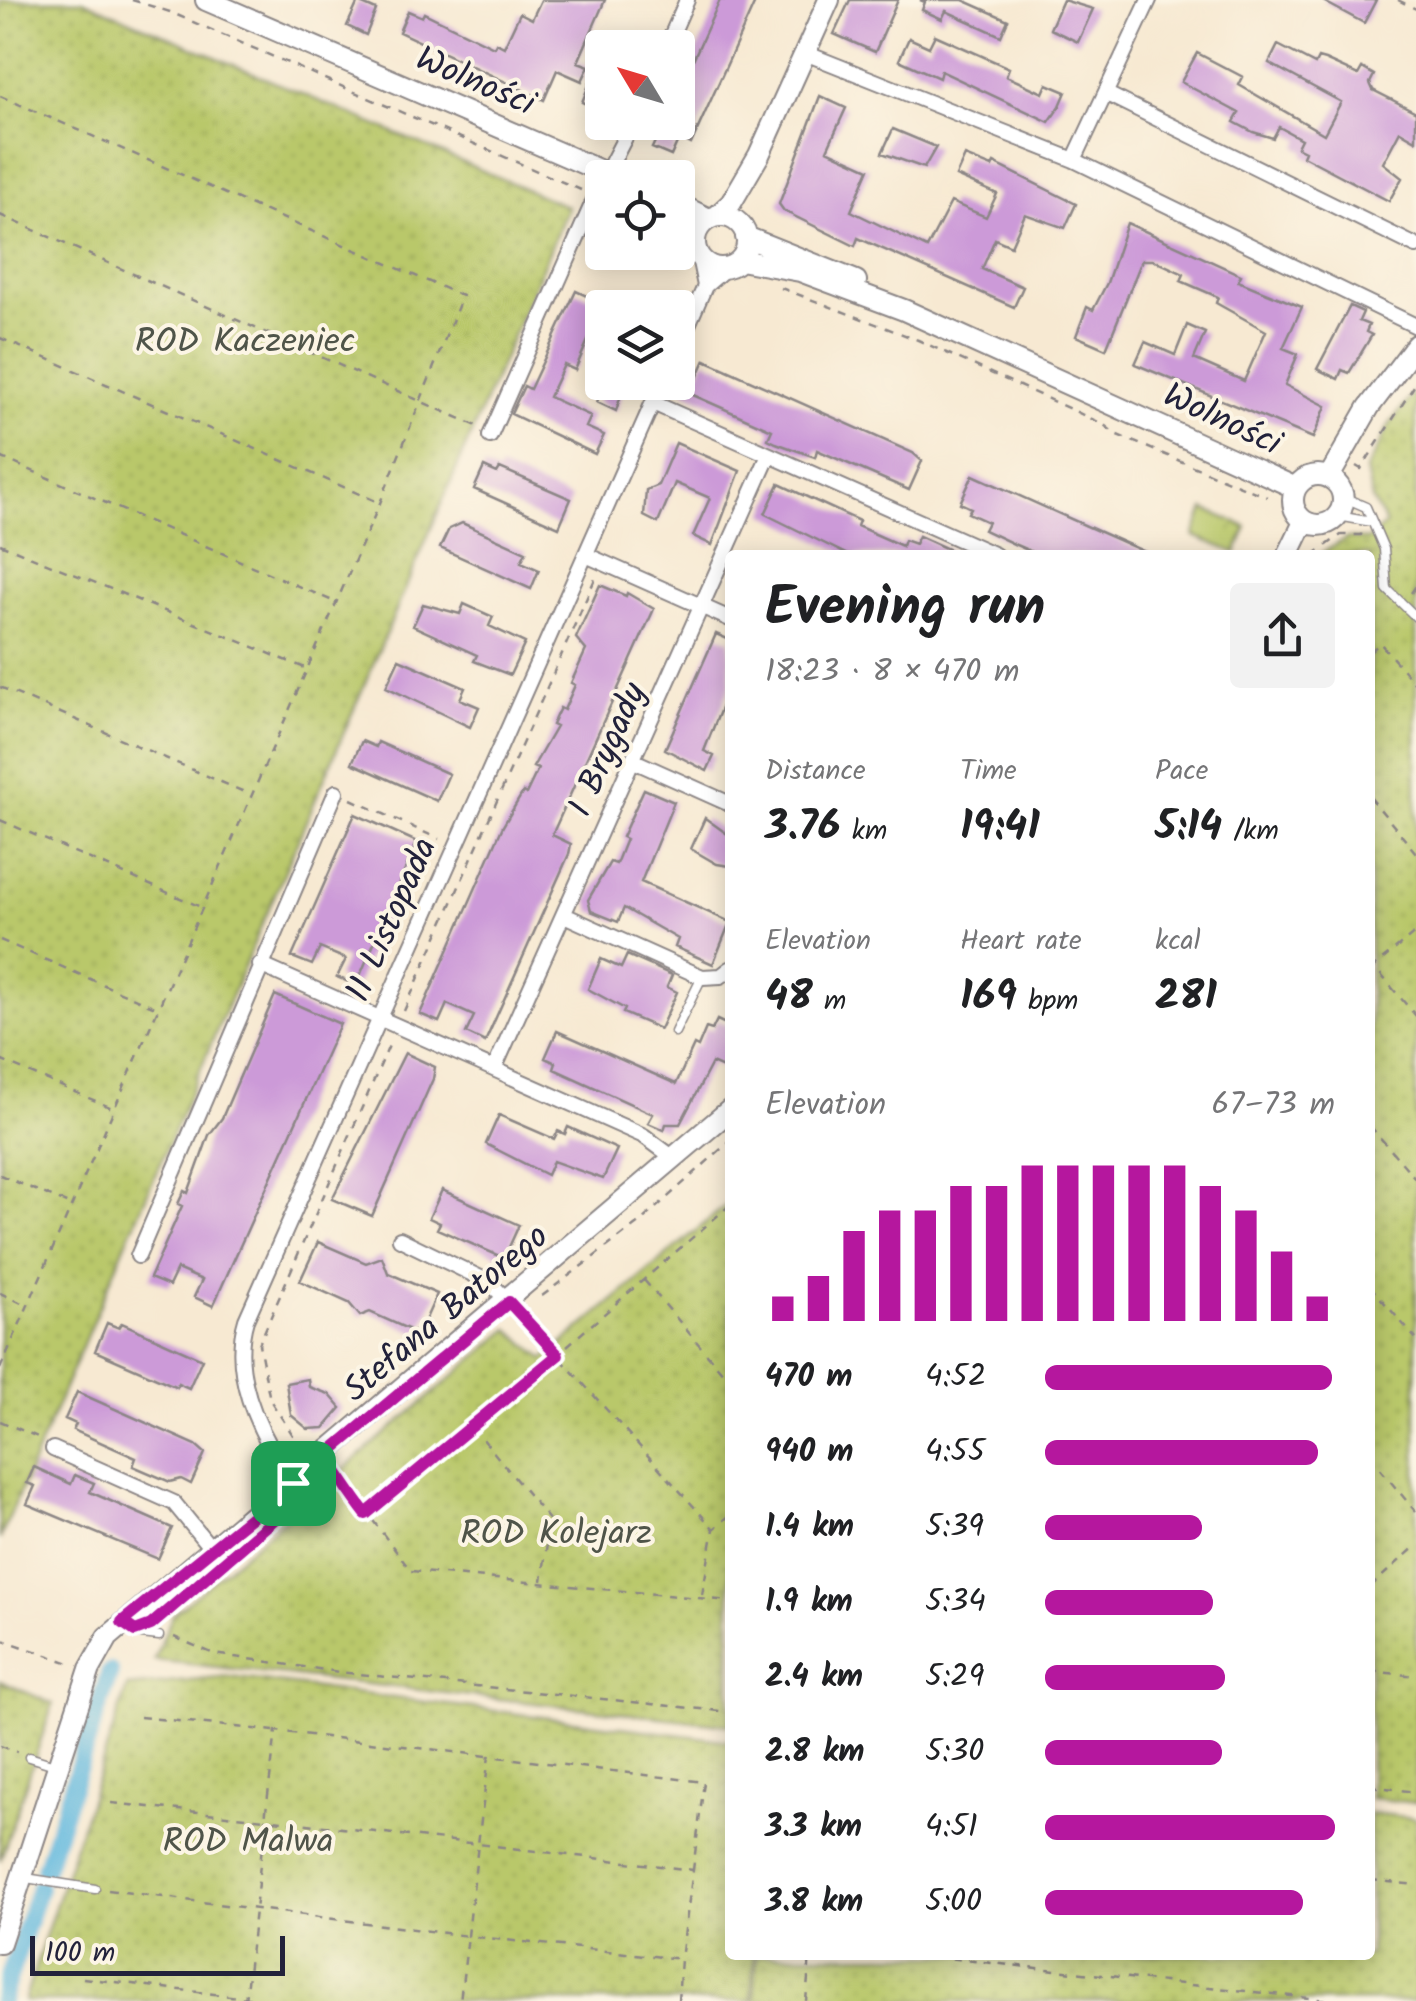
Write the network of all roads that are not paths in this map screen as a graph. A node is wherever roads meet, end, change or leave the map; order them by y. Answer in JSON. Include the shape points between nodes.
{"nodes":[{"id":1,"x":206,"y":0,"type":"edge"},
{"id":2,"x":687,"y":0,"type":"edge"},
{"id":3,"x":829,"y":0,"type":"edge"},
{"id":4,"x":1149,"y":0,"type":"edge"},
{"id":5,"x":674,"y":30,"type":"edge"},
{"id":6,"x":805,"y":53,"type":"junction"},
{"id":7,"x":1107,"y":94,"type":"junction"},
{"id":8,"x":758,"y":155,"type":"junction"},
{"id":9,"x":1074,"y":160,"type":"junction"},
{"id":10,"x":585,"y":171,"type":"edge"},
{"id":11,"x":695,"y":211,"type":"edge"},
{"id":12,"x":713,"y":218,"type":"junction"},
{"id":13,"x":585,"y":224,"type":"edge"},
{"id":14,"x":744,"y":232,"type":"junction"},
{"id":15,"x":695,"y":245,"type":"edge"},
{"id":16,"x":1416,"y":246,"type":"edge"},
{"id":17,"x":697,"y":248,"type":"junction"},
{"id":18,"x":734,"y":264,"type":"junction"},
{"id":19,"x":705,"y":286,"type":"junction"},
{"id":20,"x":695,"y":309,"type":"edge"},
{"id":21,"x":904,"y":310,"type":"junction"},
{"id":22,"x":1416,"y":326,"type":"edge"},
{"id":23,"x":1416,"y":344,"type":"edge"},
{"id":24,"x":654,"y":400,"type":"edge"},
{"id":25,"x":653,"y":403,"type":"junction"},
{"id":26,"x":487,"y":441,"type":"road end"},
{"id":27,"x":769,"y":455,"type":"junction"},
{"id":28,"x":1329,"y":477,"type":"junction"},
{"id":29,"x":1296,"y":488,"type":"junction"},
{"id":30,"x":1341,"y":507,"type":"junction"},
{"id":31,"x":1304,"y":522,"type":"junction"},
{"id":32,"x":1372,"y":522,"type":"junction"},
{"id":33,"x":727,"y":550,"type":"edge"},
{"id":34,"x":984,"y":550,"type":"edge"},
{"id":35,"x":1290,"y":550,"type":"edge"},
{"id":36,"x":725,"y":554,"type":"edge"},
{"id":37,"x":586,"y":555,"type":"junction"},
{"id":38,"x":702,"y":606,"type":"junction"},
{"id":39,"x":1416,"y":616,"type":"edge"},
{"id":40,"x":725,"y":617,"type":"edge"},
{"id":41,"x":634,"y":761,"type":"junction"},
{"id":42,"x":336,"y":792,"type":"road end"},
{"id":43,"x":725,"y":802,"type":"edge"},
{"id":44,"x":564,"y":915,"type":"junction"},
{"id":45,"x":260,"y":965,"type":"junction"},
{"id":46,"x":725,"y":973,"type":"edge"},
{"id":47,"x":702,"y":976,"type":"junction"},
{"id":48,"x":382,"y":1018,"type":"junction"},
{"id":49,"x":676,"y":1032,"type":"dead end"},
{"id":50,"x":496,"y":1067,"type":"junction"},
{"id":51,"x":725,"y":1114,"type":"edge"},
{"id":52,"x":675,"y":1158,"type":"junction"},
{"id":53,"x":400,"y":1239,"type":"dead end"},
{"id":54,"x":138,"y":1256,"type":"dead end"},
{"id":55,"x":514,"y":1307,"type":"junction"},
{"id":56,"x":556,"y":1353,"type":"road end"},
{"id":57,"x":54,"y":1450,"type":"road end"},
{"id":58,"x":293,"y":1483,"type":"junction"},
{"id":59,"x":210,"y":1548,"type":"junction"},
{"id":60,"x":115,"y":1630,"type":"junction"},
{"id":61,"x":159,"y":1636,"type":"road end"},
{"id":62,"x":29,"y":1756,"type":"road end"},
{"id":63,"x":58,"y":1766,"type":"junction"},
{"id":64,"x":22,"y":1877,"type":"junction"},
{"id":65,"x":95,"y":1889,"type":"road end"},
{"id":66,"x":0,"y":1942,"type":"edge"}],
"edges":[{"from":1,"to":10,"type":"street","name":"Wolności"},
{"from":2,"to":5,"type":"street"},
{"from":3,"to":6,"type":"street"},
{"from":4,"to":7,"type":"street"},
{"from":6,"to":8,"type":"street"},
{"from":6,"to":9,"type":"street"},
{"from":7,"to":9,"type":"street"},
{"from":7,"to":16,"type":"street"},
{"from":8,"to":12,"type":"street","via":[[731,203]]},
{"from":8,"to":14,"type":"street"},
{"from":9,"to":22,"type":"street"},
{"from":11,"to":12,"type":"street"},
{"from":12,"to":14,"type":"street","via":[[731,218]]},
{"from":12,"to":17,"type":"street","via":[[699,228]]},
{"from":13,"to":26,"type":"street"},
{"from":14,"to":18,"type":"street"},
{"from":14,"to":21,"type":"street","name":"Wolności","via":[[823,264]]},
{"from":15,"to":17,"type":"street"},
{"from":17,"to":18,"type":"street","via":[[714,268]]},
{"from":17,"to":19,"type":"street"},
{"from":18,"to":19,"type":"street"},
{"from":18,"to":21,"type":"street","name":"Wolności","via":[[800,272]]},
{"from":19,"to":20,"type":"street"},
{"from":21,"to":29,"type":"street","name":"Wolności"},
{"from":23,"to":28,"type":"street"},
{"from":24,"to":25,"type":"street","name":"11 Listopada"},
{"from":25,"to":27,"type":"street"},
{"from":25,"to":37,"type":"street","name":"11 Listopada"},
{"from":27,"to":33,"type":"street","name":"I Brygady"},
{"from":27,"to":34,"type":"street"},
{"from":28,"to":29,"type":"street","via":[[1310,476]]},
{"from":28,"to":30,"type":"street"},
{"from":29,"to":31,"type":"street","via":[[1293,506]]},
{"from":30,"to":31,"type":"street","via":[[1322,526]]},
{"from":30,"to":32,"type":"lane"},
{"from":30,"to":32,"type":"lane","via":[[1366,507]]},
{"from":31,"to":35,"type":"street"},
{"from":32,"to":39,"type":"lane","via":[[1384,550],[1387,589]]},
{"from":36,"to":38,"type":"street","name":"I Brygady"},
{"from":37,"to":38,"type":"street"},
{"from":37,"to":48,"type":"street","name":"11 Listopada"},
{"from":38,"to":40,"type":"street"},
{"from":38,"to":41,"type":"street","name":"I Brygady"},
{"from":41,"to":43,"type":"street"},
{"from":41,"to":44,"type":"street","name":"I Brygady"},
{"from":42,"to":45,"type":"street"},
{"from":44,"to":47,"type":"street"},
{"from":44,"to":50,"type":"street","name":"I Brygady"},
{"from":45,"to":48,"type":"street"},
{"from":45,"to":54,"type":"street"},
{"from":46,"to":47,"type":"street"},
{"from":47,"to":49,"type":"lane"},
{"from":48,"to":50,"type":"street"},
{"from":48,"to":58,"type":"street","name":"11 Listopada","via":[[238,1344],[252,1409]]},
{"from":50,"to":52,"type":"street","via":[[644,1136]]},
{"from":51,"to":52,"type":"street","name":"Stefana Batorego"},
{"from":52,"to":55,"type":"street","name":"Stefana Batorego"},
{"from":53,"to":55,"type":"street","via":[[489,1282]]},
{"from":55,"to":56,"type":"lane"},
{"from":55,"to":58,"type":"street","name":"Stefana Batorego"},
{"from":57,"to":59,"type":"street","via":[[174,1504]]},
{"from":58,"to":59,"type":"street","name":"Stefana Batorego"},
{"from":59,"to":60,"type":"street","name":"Stefana Batorego"},
{"from":60,"to":61,"type":"lane"},
{"from":60,"to":63,"type":"street","name":"Stefana Batorego","via":[[90,1669]]},
{"from":62,"to":63,"type":"lane"},
{"from":63,"to":64,"type":"street","name":"Stefana Batorego"},
{"from":64,"to":65,"type":"lane"},
{"from":64,"to":66,"type":"street","name":"Stefana Batorego"}]}
